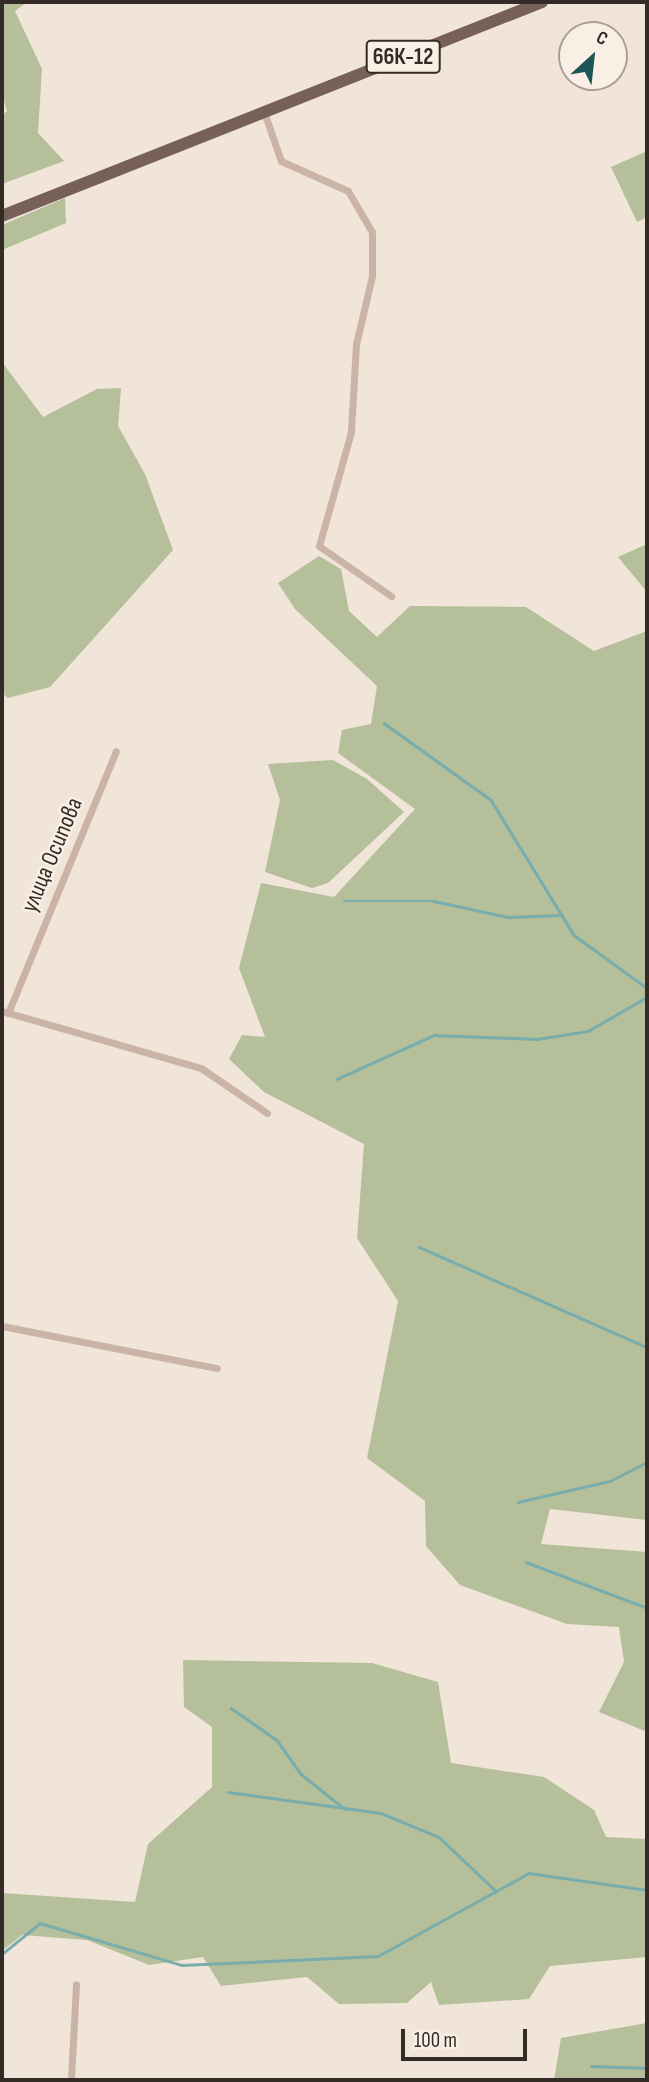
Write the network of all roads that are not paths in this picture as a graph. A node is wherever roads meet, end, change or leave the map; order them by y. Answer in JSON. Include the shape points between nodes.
{"nodes":[{"id":1,"x":542,"y":2,"type":"edge"},
{"id":2,"x":264,"y":112,"type":"junction"},
{"id":3,"x":2,"y":216,"type":"edge"},
{"id":4,"x":391,"y":596,"type":"dead end"},
{"id":5,"x":116,"y":751,"type":"dead end"},
{"id":6,"x":5,"y":1012,"type":"edge"},
{"id":7,"x":267,"y":1113,"type":"dead end"},
{"id":8,"x":2,"y":1326,"type":"edge"},
{"id":9,"x":217,"y":1368,"type":"dead end"},
{"id":10,"x":76,"y":1984,"type":"dead end"},
{"id":11,"x":71,"y":2080,"type":"edge"}],
"edges":[{"from":1,"to":2,"type":"main road","number":"66К-12"},
{"from":2,"to":3,"type":"main road","number":"66К-12"},
{"from":2,"to":4,"type":"street","via":[[281,161],[348,191],[372,232],[372,276],[356,345],[351,432],[319,546]]},
{"from":5,"to":6,"type":"street","name":"улица Осипова"},
{"from":6,"to":7,"type":"street","via":[[201,1068]]},
{"from":8,"to":9,"type":"street"},
{"from":10,"to":11,"type":"street"}]}
